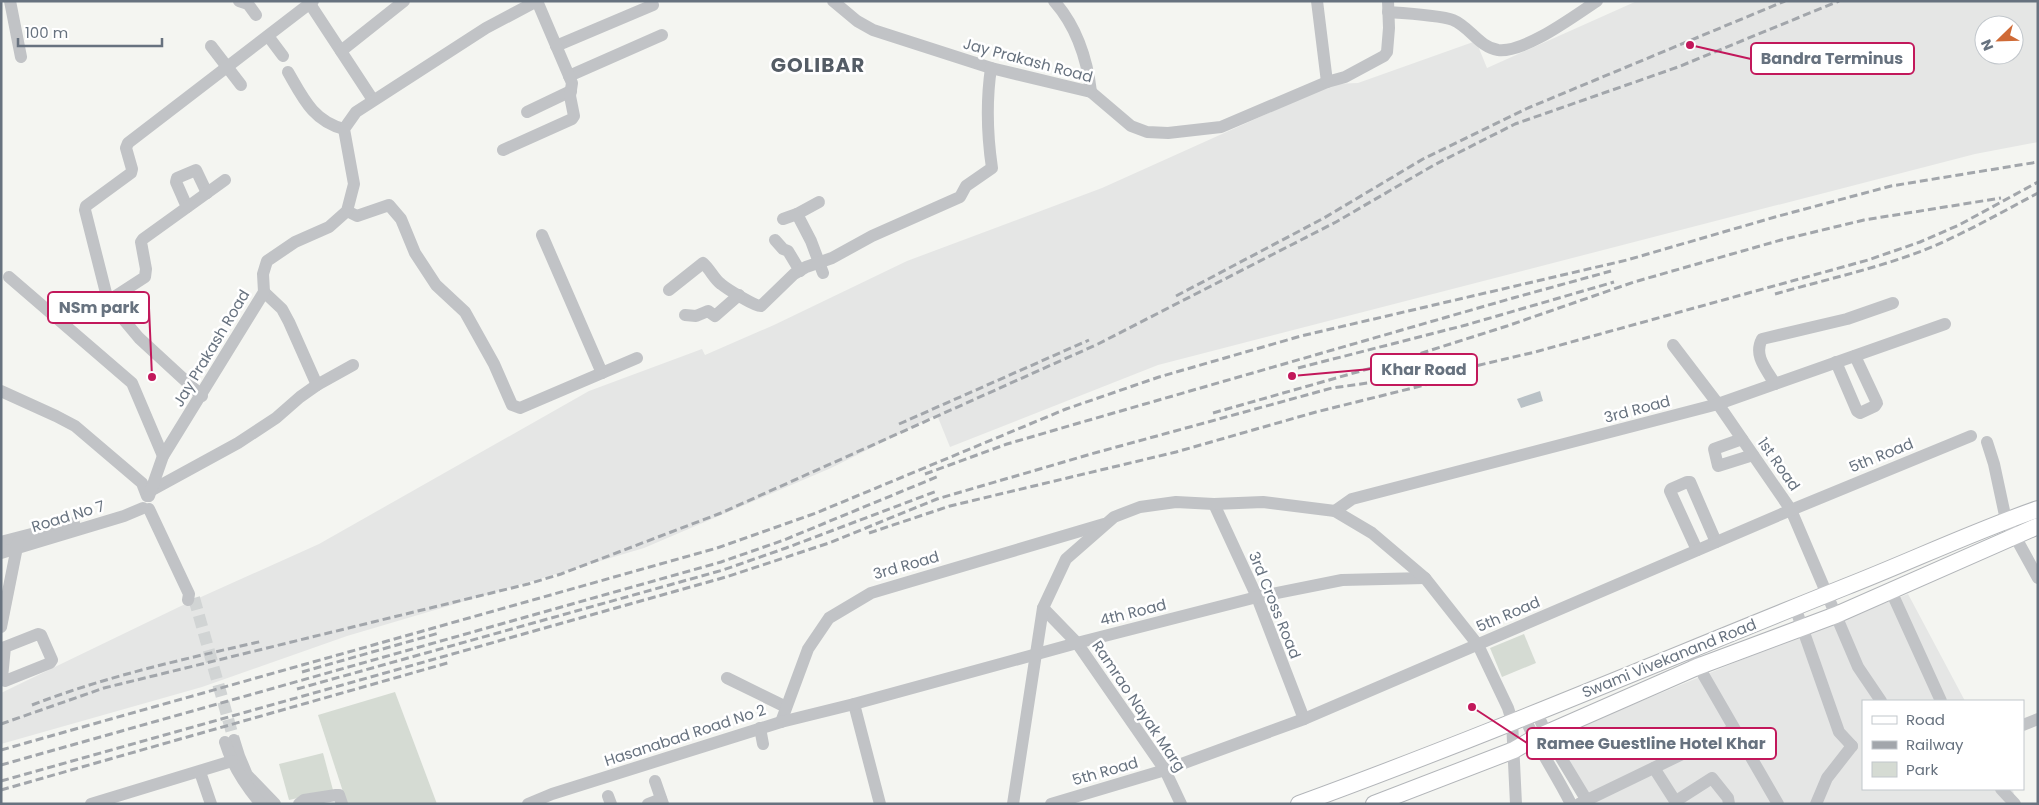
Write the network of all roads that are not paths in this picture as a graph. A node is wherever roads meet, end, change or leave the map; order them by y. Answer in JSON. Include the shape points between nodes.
{"nodes":[{"id":1,"x":10,"y":1,"type":"edge"},
{"id":2,"x":239,"y":1,"type":"edge"},
{"id":3,"x":404,"y":1,"type":"edge"},
{"id":4,"x":537,"y":1,"type":"edge"},
{"id":5,"x":833,"y":1,"type":"edge"},
{"id":6,"x":1054,"y":1,"type":"edge"},
{"id":7,"x":1317,"y":1,"type":"edge"},
{"id":8,"x":1597,"y":1,"type":"edge"},
{"id":9,"x":312,"y":3,"type":"edge"},
{"id":10,"x":653,"y":5,"type":"dead end"},
{"id":11,"x":1388,"y":6,"type":"edge"},
{"id":12,"x":256,"y":15,"type":"dead end"},
{"id":13,"x":662,"y":35,"type":"dead end"},
{"id":14,"x":268,"y":36,"type":"junction"},
{"id":15,"x":211,"y":46,"type":"dead end"},
{"id":16,"x":556,"y":46,"type":"junction"},
{"id":17,"x":341,"y":51,"type":"junction"},
{"id":18,"x":283,"y":56,"type":"dead end"},
{"id":19,"x":21,"y":57,"type":"dead end"},
{"id":20,"x":228,"y":68,"type":"junction"},
{"id":21,"x":991,"y":68,"type":"junction"},
{"id":22,"x":288,"y":72,"type":"dead end"},
{"id":23,"x":569,"y":76,"type":"junction"},
{"id":24,"x":1327,"y":82,"type":"junction"},
{"id":25,"x":241,"y":85,"type":"dead end"},
{"id":26,"x":571,"y":91,"type":"junction"},
{"id":27,"x":1091,"y":92,"type":"junction"},
{"id":28,"x":373,"y":100,"type":"junction"},
{"id":29,"x":527,"y":112,"type":"dead end"},
{"id":30,"x":344,"y":129,"type":"junction"},
{"id":31,"x":503,"y":150,"type":"dead end"},
{"id":32,"x":225,"y":180,"type":"dead end"},
{"id":33,"x":207,"y":193,"type":"junction"},
{"id":34,"x":819,"y":202,"type":"dead end"},
{"id":35,"x":187,"y":207,"type":"junction"},
{"id":36,"x":347,"y":211,"type":"junction"},
{"id":37,"x":797,"y":214,"type":"junction"},
{"id":38,"x":783,"y":219,"type":"dead end"},
{"id":39,"x":542,"y":235,"type":"dead end"},
{"id":40,"x":775,"y":240,"type":"dead end"},
{"id":41,"x":821,"y":268,"type":"junction"},
{"id":42,"x":800,"y":271,"type":"junction"},
{"id":43,"x":8,"y":277,"type":"dead end"},
{"id":44,"x":669,"y":290,"type":"dead end"},
{"id":45,"x":264,"y":292,"type":"junction"},
{"id":46,"x":740,"y":296,"type":"junction"},
{"id":47,"x":108,"y":301,"type":"junction"},
{"id":48,"x":1893,"y":303,"type":"dead end"},
{"id":49,"x":686,"y":315,"type":"dead end"},
{"id":50,"x":1945,"y":324,"type":"dead end"},
{"id":51,"x":1672,"y":345,"type":"dead end"},
{"id":52,"x":1855,"y":356,"type":"junction"},
{"id":53,"x":637,"y":358,"type":"dead end"},
{"id":54,"x":1836,"y":362,"type":"junction"},
{"id":55,"x":353,"y":365,"type":"dead end"},
{"id":56,"x":602,"y":373,"type":"junction"},
{"id":57,"x":1775,"y":384,"type":"junction"},
{"id":58,"x":317,"y":385,"type":"junction"},
{"id":59,"x":1,"y":391,"type":"edge"},
{"id":60,"x":202,"y":396,"type":"junction"},
{"id":61,"x":1718,"y":404,"type":"junction"},
{"id":62,"x":1971,"y":436,"type":"dead end"},
{"id":63,"x":1742,"y":439,"type":"junction"},
{"id":64,"x":1987,"y":442,"type":"dead end"},
{"id":65,"x":1749,"y":455,"type":"junction"},
{"id":66,"x":163,"y":456,"type":"junction"},
{"id":67,"x":147,"y":500,"type":"junction"},
{"id":68,"x":1214,"y":504,"type":"junction"},
{"id":69,"x":2038,"y":509,"type":"edge"},
{"id":70,"x":1791,"y":510,"type":"junction"},
{"id":71,"x":1335,"y":511,"type":"junction"},
{"id":72,"x":2006,"y":520,"type":"junction"},
{"id":73,"x":1109,"y":522,"type":"junction"},
{"id":74,"x":2038,"y":526,"type":"edge"},
{"id":75,"x":2013,"y":537,"type":"junction"},
{"id":76,"x":1,"y":542,"type":"edge"},
{"id":77,"x":1716,"y":542,"type":"junction"},
{"id":78,"x":18,"y":543,"type":"junction"},
{"id":79,"x":1697,"y":550,"type":"junction"},
{"id":80,"x":1,"y":553,"type":"edge"},
{"id":81,"x":1425,"y":578,"type":"junction"},
{"id":82,"x":2038,"y":578,"type":"edge"},
{"id":83,"x":1891,"y":591,"type":"junction"},
{"id":84,"x":1828,"y":594,"type":"junction"},
{"id":85,"x":191,"y":597,"type":"tunnel mouth"},
{"id":86,"x":1256,"y":597,"type":"junction"},
{"id":87,"x":1795,"y":607,"type":"junction"},
{"id":88,"x":1043,"y":608,"type":"junction"},
{"id":89,"x":1836,"y":615,"type":"junction"},
{"id":90,"x":1804,"y":626,"type":"junction"},
{"id":91,"x":1,"y":628,"type":"edge"},
{"id":92,"x":1077,"y":643,"type":"junction"},
{"id":93,"x":1478,"y":644,"type":"junction"},
{"id":94,"x":3,"y":648,"type":"edge"},
{"id":95,"x":1689,"y":650,"type":"junction"},
{"id":96,"x":1035,"y":656,"type":"junction"},
{"id":97,"x":1697,"y":667,"type":"junction"},
{"id":98,"x":2,"y":676,"type":"edge"},
{"id":99,"x":726,"y":678,"type":"dead end"},
{"id":100,"x":1880,"y":700,"type":"edge"},
{"id":101,"x":1941,"y":700,"type":"edge"},
{"id":102,"x":854,"y":704,"type":"junction"},
{"id":103,"x":786,"y":708,"type":"junction"},
{"id":104,"x":1524,"y":716,"type":"junction"},
{"id":105,"x":2038,"y":718,"type":"edge"},
{"id":106,"x":1304,"y":719,"type":"junction"},
{"id":107,"x":780,"y":722,"type":"junction"},
{"id":108,"x":2024,"y":725,"type":"edge"},
{"id":109,"x":760,"y":728,"type":"junction"},
{"id":110,"x":1734,"y":729,"type":"junction"},
{"id":111,"x":1539,"y":736,"type":"junction"},
{"id":112,"x":763,"y":744,"type":"dead end"},
{"id":113,"x":1857,"y":746,"type":"edge"},
{"id":114,"x":1514,"y":750,"type":"junction"},
{"id":115,"x":232,"y":761,"type":"junction"},
{"id":116,"x":1654,"y":768,"type":"junction"},
{"id":117,"x":1165,"y":770,"type":"junction"},
{"id":118,"x":200,"y":772,"type":"junction"},
{"id":119,"x":655,"y":781,"type":"dead end"},
{"id":120,"x":2002,"y":790,"type":"edge"},
{"id":121,"x":554,"y":799,"type":"edge"},
{"id":122,"x":1691,"y":799,"type":"edge"},
{"id":123,"x":117,"y":800,"type":"edge"},
{"id":124,"x":662,"y":801,"type":"edge"},
{"id":125,"x":1676,"y":802,"type":"edge"},
{"id":126,"x":1585,"y":803,"type":"edge"},
{"id":127,"x":91,"y":804,"type":"edge"},
{"id":128,"x":212,"y":804,"type":"edge"},
{"id":129,"x":261,"y":804,"type":"edge"},
{"id":130,"x":275,"y":804,"type":"edge"},
{"id":131,"x":299,"y":804,"type":"edge"},
{"id":132,"x":342,"y":804,"type":"edge"},
{"id":133,"x":528,"y":804,"type":"edge"},
{"id":134,"x":648,"y":804,"type":"edge"},
{"id":135,"x":880,"y":804,"type":"edge"},
{"id":136,"x":1013,"y":804,"type":"edge"},
{"id":137,"x":1051,"y":804,"type":"edge"},
{"id":138,"x":1181,"y":804,"type":"edge"},
{"id":139,"x":1299,"y":804,"type":"edge"},
{"id":140,"x":1374,"y":804,"type":"edge"},
{"id":141,"x":1516,"y":804,"type":"edge"},
{"id":142,"x":1571,"y":804,"type":"edge"},
{"id":143,"x":1729,"y":804,"type":"edge"},
{"id":144,"x":1778,"y":804,"type":"edge"},
{"id":145,"x":1816,"y":804,"type":"edge"},
{"id":146,"x":2015,"y":804,"type":"edge"}],
"edges":[{"from":1,"to":19,"type":"street"},
{"from":2,"to":12,"type":"street","via":[[248,4]]},
{"from":3,"to":17,"type":"street"},
{"from":4,"to":16,"type":"street"},
{"from":4,"to":28,"type":"street","via":[[486,28]]},
{"from":5,"to":21,"type":"street","name":"Jay Prakash Road","via":[[873,30]]},
{"from":6,"to":27,"type":"street","via":[[1079,39],[1089,69]]},
{"from":7,"to":24,"type":"street"},
{"from":8,"to":11,"type":"street","via":[[1535,39],[1498,50],[1489,48],[1463,25],[1452,20]]},
{"from":9,"to":14,"type":"street"},
{"from":9,"to":17,"type":"street"},
{"from":10,"to":16,"type":"street"},
{"from":11,"to":24,"type":"street","name":"Jay Prakash Road","via":[[1388,48],[1384,56],[1345,77]]},
{"from":13,"to":23,"type":"street"},
{"from":14,"to":18,"type":"street"},
{"from":14,"to":20,"type":"street"},
{"from":15,"to":20,"type":"street"},
{"from":16,"to":23,"type":"street"},
{"from":17,"to":28,"type":"street"},
{"from":20,"to":25,"type":"street"},
{"from":20,"to":47,"type":"street","via":[[128,143],[131,173],[86,206]]},
{"from":21,"to":27,"type":"street","name":"Jay Prakash Road"},
{"from":21,"to":41,"type":"street","via":[[987,118],[992,168],[966,186],[960,197],[872,236]]},
{"from":22,"to":30,"type":"street","via":[[309,107],[330,125]]},
{"from":23,"to":26,"type":"street"},
{"from":24,"to":27,"type":"street","name":"Jay Prakash Road","via":[[1221,127],[1168,133],[1147,132],[1131,126]]},
{"from":26,"to":29,"type":"street"},
{"from":26,"to":31,"type":"street","via":[[572,119]]},
{"from":28,"to":30,"type":"street","via":[[356,112]]},
{"from":30,"to":36,"type":"street","via":[[354,184]]},
{"from":32,"to":33,"type":"street"},
{"from":33,"to":35,"type":"street"},
{"from":33,"to":35,"type":"street","via":[[196,170],[177,178]]},
{"from":34,"to":37,"type":"street"},
{"from":35,"to":47,"type":"street","via":[[143,239],[145,277]]},
{"from":36,"to":45,"type":"street","name":"Jay Prakash Road","via":[[329,227],[295,242],[267,261],[263,274]]},
{"from":36,"to":56,"type":"street","via":[[357,216],[389,205],[402,219],[415,253],[436,285],[465,312],[516,408]]},
{"from":37,"to":38,"type":"street"},
{"from":37,"to":41,"type":"street"},
{"from":39,"to":56,"type":"street"},
{"from":40,"to":42,"type":"street","via":[[788,251]]},
{"from":41,"to":42,"type":"street"},
{"from":42,"to":46,"type":"street","via":[[761,306]]},
{"from":43,"to":66,"type":"street","via":[[132,383]]},
{"from":44,"to":46,"type":"street","via":[[701,263],[720,284]]},
{"from":45,"to":58,"type":"street","via":[[282,309]]},
{"from":45,"to":60,"type":"street","name":"Jay Prakash Road"},
{"from":46,"to":49,"type":"street","via":[[715,316],[708,311],[696,316]]},
{"from":47,"to":60,"type":"street","via":[[139,338]]},
{"from":48,"to":57,"type":"street","via":[[1847,319],[1762,340],[1757,348],[1758,354]]},
{"from":50,"to":52,"type":"street","name":"3rd Road"},
{"from":51,"to":61,"type":"street","name":"1st Road"},
{"from":52,"to":54,"type":"street","name":"3rd Road"},
{"from":52,"to":54,"type":"street","via":[[1877,403],[1860,413]]},
{"from":53,"to":56,"type":"street"},
{"from":54,"to":57,"type":"street","name":"3rd Road"},
{"from":55,"to":58,"type":"street","name":"Road No 7"},
{"from":57,"to":61,"type":"street","name":"3rd Road"},
{"from":58,"to":67,"type":"street","name":"Road No 7","via":[[276,418]]},
{"from":59,"to":67,"type":"street","via":[[75,426],[142,483]]},
{"from":60,"to":66,"type":"street","name":"Jay Prakash Road"},
{"from":61,"to":63,"type":"street","name":"1st Road"},
{"from":61,"to":71,"type":"street","name":"3rd Road","via":[[1352,499]]},
{"from":62,"to":70,"type":"street","name":"5th Road"},
{"from":63,"to":65,"type":"street","name":"1st Road"},
{"from":63,"to":65,"type":"street","via":[[1713,450],[1720,466]]},
{"from":64,"to":72,"type":"street"},
{"from":65,"to":70,"type":"street","name":"1st Road"},
{"from":66,"to":67,"type":"street","name":"Jay Prakash Road"},
{"from":67,"to":78,"type":"street","name":"Road No 7","via":[[124,516]]},
{"from":67,"to":85,"type":"street"},
{"from":68,"to":71,"type":"street","via":[[1262,502]]},
{"from":68,"to":73,"type":"street","via":[[1176,502],[1140,507]]},
{"from":68,"to":86,"type":"street","name":"3rd Cross Road"},
{"from":69,"to":72,"type":"main road","name":"Swami Vivekanand Road"},
{"from":70,"to":77,"type":"street","name":"5th Road"},
{"from":70,"to":84,"type":"street","name":"1st Road"},
{"from":71,"to":81,"type":"street","via":[[1372,533]]},
{"from":72,"to":75,"type":"street"},
{"from":72,"to":84,"type":"main road","name":"Swami Vivekanand Road"},
{"from":73,"to":88,"type":"street","via":[[1066,559]]},
{"from":73,"to":103,"type":"street","name":"3rd Road","via":[[871,593],[829,618],[808,649]]},
{"from":74,"to":75,"type":"main road","name":"Swami Vivekanand Road"},
{"from":75,"to":82,"type":"street"},
{"from":75,"to":83,"type":"main road","name":"Swami Vivekanand Road"},
{"from":76,"to":78,"type":"street"},
{"from":77,"to":79,"type":"street","name":"5th Road"},
{"from":77,"to":79,"type":"street","via":[[1690,482],[1687,482],[1670,491]]},
{"from":78,"to":80,"type":"street","name":"Road No 7"},
{"from":78,"to":91,"type":"street"},
{"from":79,"to":93,"type":"street","name":"5th Road"},
{"from":81,"to":86,"type":"street","name":"4th Road","via":[[1342,580]]},
{"from":81,"to":93,"type":"street"},
{"from":83,"to":89,"type":"main road","name":"Swami Vivekanand Road"},
{"from":83,"to":101,"type":"street"},
{"from":84,"to":87,"type":"main road","name":"Swami Vivekanand Road"},
{"from":84,"to":89,"type":"street","name":"1st Road"},
{"from":86,"to":92,"type":"street","name":"4th Road"},
{"from":86,"to":106,"type":"street","name":"3rd Cross Road"},
{"from":87,"to":90,"type":"street"},
{"from":87,"to":95,"type":"main road","name":"Swami Vivekanand Road"},
{"from":88,"to":92,"type":"street","name":"Ramrao Nayak Marg"},
{"from":88,"to":96,"type":"street"},
{"from":89,"to":90,"type":"main road","name":"Swami Vivekanand Road"},
{"from":89,"to":100,"type":"street","name":"1st Road","via":[[1858,667]]},
{"from":90,"to":97,"type":"main road","name":"Swami Vivekanand Road"},
{"from":90,"to":113,"type":"street","via":[[1839,732]]},
{"from":92,"to":96,"type":"street","name":"4th Road"},
{"from":92,"to":117,"type":"street","name":"Ramrao Nayak Marg"},
{"from":93,"to":104,"type":"street"},
{"from":93,"to":106,"type":"street","name":"5th Road"},
{"from":94,"to":98,"type":"street"},
{"from":94,"to":98,"type":"street","via":[[40,634],[52,660],[50,664],[7,681]]},
{"from":95,"to":97,"type":"street"},
{"from":95,"to":104,"type":"main road","name":"Swami Vivekanand Road"},
{"from":96,"to":102,"type":"street","name":"4th Road"},
{"from":96,"to":136,"type":"street"},
{"from":97,"to":110,"type":"street"},
{"from":97,"to":111,"type":"main road","name":"Swami Vivekanand Road"},
{"from":99,"to":103,"type":"street"},
{"from":102,"to":107,"type":"street","name":"Hasanabad Road No 2"},
{"from":102,"to":135,"type":"street"},
{"from":103,"to":107,"type":"street","name":"3rd Road"},
{"from":104,"to":111,"type":"street"},
{"from":104,"to":114,"type":"street"},
{"from":104,"to":139,"type":"main road","name":"Swami Vivekanand Road","via":[[1417,761]]},
{"from":105,"to":108,"type":"street"},
{"from":106,"to":117,"type":"street","name":"5th Road"},
{"from":107,"to":109,"type":"street","name":"Hasanabad Road No 2"},
{"from":109,"to":112,"type":"street"},
{"from":109,"to":121,"type":"street","name":"Hasanabad Road No 2"},
{"from":110,"to":116,"type":"street"},
{"from":110,"to":144,"type":"street"},
{"from":111,"to":114,"type":"main road","name":"Swami Vivekanand Road"},
{"from":111,"to":126,"type":"street"},
{"from":111,"to":142,"type":"street"},
{"from":113,"to":145,"type":"street","via":[[1827,778]]},
{"from":114,"to":140,"type":"main road","name":"Swami Vivekanand Road"},
{"from":114,"to":141,"type":"street"},
{"from":115,"to":118,"type":"street"},
{"from":115,"to":129,"type":"street","via":[[241,779]]},
{"from":115,"to":130,"type":"street","via":[[230,741],[247,775]]},
{"from":116,"to":125,"type":"street"},
{"from":116,"to":126,"type":"street"},
{"from":117,"to":137,"type":"street","name":"5th Road"},
{"from":117,"to":138,"type":"street","name":"Ramrao Nayak Marg"},
{"from":118,"to":123,"type":"street"},
{"from":118,"to":128,"type":"street"},
{"from":119,"to":124,"type":"street"},
{"from":120,"to":146,"type":"street"},
{"from":121,"to":133,"type":"street","name":"Hasanabad Road No 2"},
{"from":122,"to":125,"type":"street"},
{"from":122,"to":143,"type":"street","via":[[1713,778]]},
{"from":123,"to":127,"type":"street"},
{"from":124,"to":134,"type":"street"},
{"from":131,"to":132,"type":"street","via":[[304,800],[336,794]]}]}
